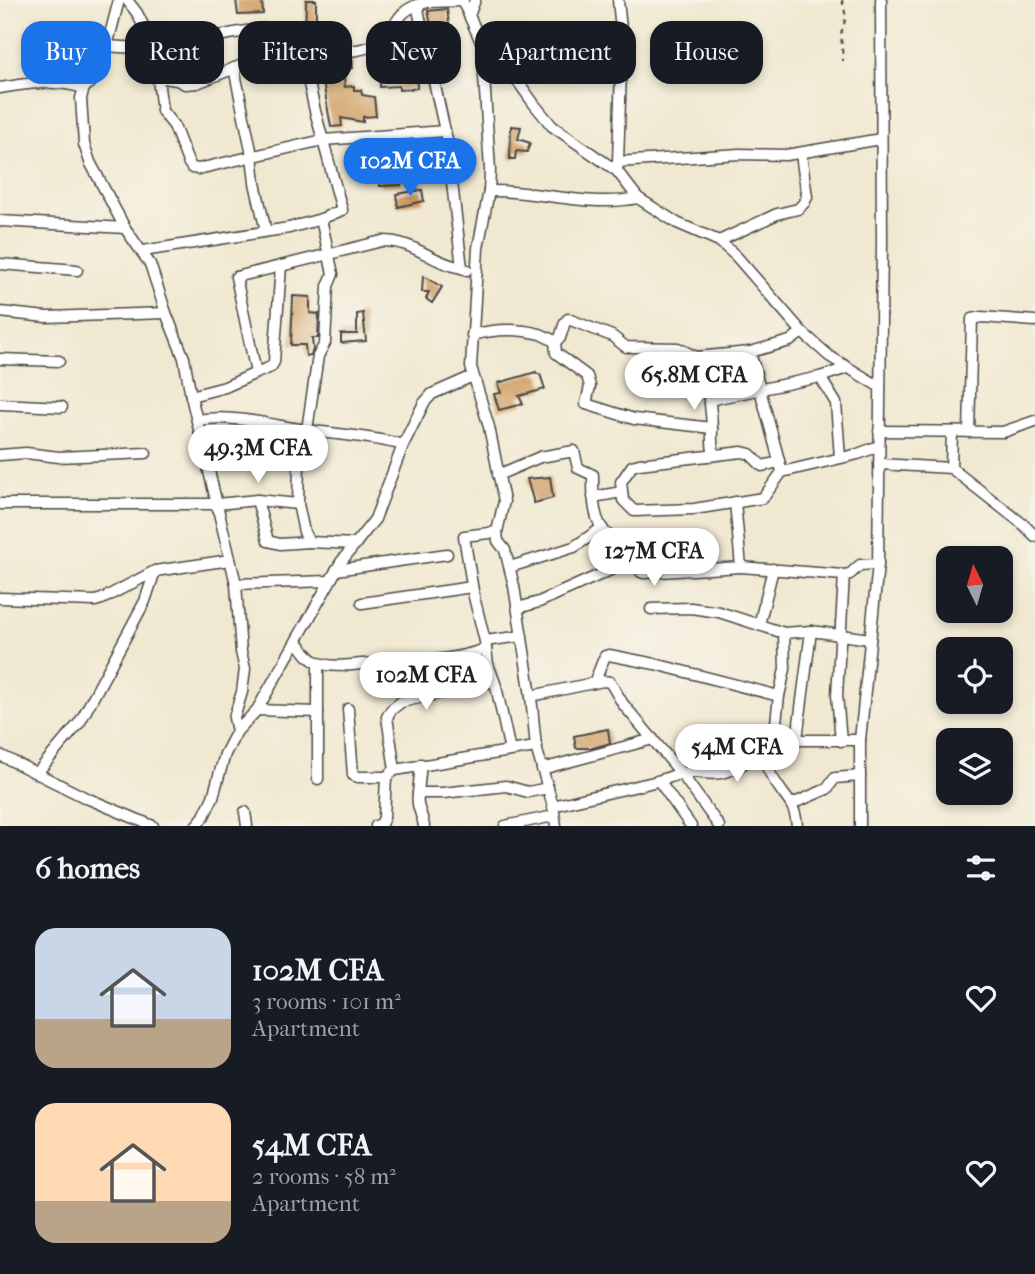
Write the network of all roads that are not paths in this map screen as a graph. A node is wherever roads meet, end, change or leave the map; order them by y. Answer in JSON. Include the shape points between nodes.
{"nodes":[{"id":1,"x":119,"y":0,"type":"edge"},
{"id":2,"x":127,"y":0,"type":"edge"},
{"id":3,"x":463,"y":0,"type":"edge"},
{"id":4,"x":475,"y":0,"type":"edge"},
{"id":5,"x":618,"y":0,"type":"edge"},
{"id":6,"x":881,"y":0,"type":"edge"},
{"id":7,"x":417,"y":5,"type":"junction"},
{"id":8,"x":470,"y":13,"type":"junction"},
{"id":9,"x":141,"y":21,"type":"edge"},
{"id":10,"x":475,"y":26,"type":"edge"},
{"id":11,"x":111,"y":31,"type":"edge"},
{"id":12,"x":352,"y":50,"type":"edge"},
{"id":13,"x":238,"y":66,"type":"edge"},
{"id":14,"x":234,"y":68,"type":"junction"},
{"id":15,"x":224,"y":72,"type":"edge"},
{"id":16,"x":24,"y":84,"type":"edge"},
{"id":17,"x":71,"y":84,"type":"edge"},
{"id":18,"x":89,"y":84,"type":"edge"},
{"id":19,"x":158,"y":84,"type":"edge"},
{"id":20,"x":308,"y":84,"type":"edge"},
{"id":21,"x":485,"y":84,"type":"edge"},
{"id":22,"x":520,"y":84,"type":"edge"},
{"id":23,"x":0,"y":88,"type":"edge"},
{"id":24,"x":84,"y":88,"type":"junction"},
{"id":25,"x":445,"y":131,"type":"junction"},
{"id":26,"x":881,"y":139,"type":"junction"},
{"id":27,"x":323,"y":140,"type":"junction"},
{"id":28,"x":801,"y":153,"type":"junction"},
{"id":29,"x":253,"y":155,"type":"junction"},
{"id":30,"x":617,"y":167,"type":"junction"},
{"id":31,"x":489,"y":191,"type":"junction"},
{"id":32,"x":638,"y":198,"type":"junction"},
{"id":33,"x":321,"y":219,"type":"junction"},
{"id":34,"x":0,"y":221,"type":"edge"},
{"id":35,"x":125,"y":228,"type":"junction"},
{"id":36,"x":267,"y":231,"type":"junction"},
{"id":37,"x":719,"y":241,"type":"junction"},
{"id":38,"x":143,"y":251,"type":"junction"},
{"id":39,"x":330,"y":256,"type":"junction"},
{"id":40,"x":0,"y":264,"type":"edge"},
{"id":41,"x":281,"y":266,"type":"junction"},
{"id":42,"x":462,"y":268,"type":"junction"},
{"id":43,"x":76,"y":270,"type":"dead end"},
{"id":44,"x":477,"y":274,"type":"junction"},
{"id":45,"x":0,"y":312,"type":"edge"},
{"id":46,"x":166,"y":313,"type":"junction"},
{"id":47,"x":1035,"y":321,"type":"edge"},
{"id":48,"x":802,"y":332,"type":"junction"},
{"id":49,"x":472,"y":335,"type":"junction"},
{"id":50,"x":555,"y":341,"type":"junction"},
{"id":51,"x":750,"y":352,"type":"junction"},
{"id":52,"x":696,"y":357,"type":"junction"},
{"id":53,"x":0,"y":359,"type":"edge"},
{"id":54,"x":59,"y":361,"type":"dead end"},
{"id":55,"x":847,"y":368,"type":"junction"},
{"id":56,"x":256,"y":373,"type":"junction"},
{"id":57,"x":473,"y":376,"type":"junction"},
{"id":58,"x":820,"y":377,"type":"junction"},
{"id":59,"x":880,"y":387,"type":"junction"},
{"id":60,"x":760,"y":388,"type":"junction"},
{"id":61,"x":191,"y":396,"type":"junction"},
{"id":62,"x":709,"y":400,"type":"junction"},
{"id":63,"x":0,"y":404,"type":"edge"},
{"id":64,"x":61,"y":407,"type":"dead end"},
{"id":65,"x":197,"y":420,"type":"junction"},
{"id":66,"x":1035,"y":421,"type":"edge"},
{"id":67,"x":712,"y":428,"type":"junction"},
{"id":68,"x":307,"y":430,"type":"junction"},
{"id":69,"x":880,"y":431,"type":"junction"},
{"id":70,"x":952,"y":432,"type":"junction"},
{"id":71,"x":969,"y":432,"type":"junction"},
{"id":72,"x":403,"y":445,"type":"junction"},
{"id":73,"x":879,"y":446,"type":"junction"},
{"id":74,"x":146,"y":453,"type":"dead end"},
{"id":75,"x":0,"y":455,"type":"edge"},
{"id":76,"x":714,"y":456,"type":"junction"},
{"id":77,"x":840,"y":458,"type":"junction"},
{"id":78,"x":879,"y":464,"type":"junction"},
{"id":79,"x":781,"y":467,"type":"junction"},
{"id":80,"x":951,"y":468,"type":"junction"},
{"id":81,"x":498,"y":474,"type":"junction"},
{"id":82,"x":622,"y":492,"type":"junction"},
{"id":83,"x":593,"y":496,"type":"junction"},
{"id":84,"x":257,"y":500,"type":"junction"},
{"id":85,"x":735,"y":502,"type":"junction"},
{"id":86,"x":298,"y":503,"type":"junction"},
{"id":87,"x":0,"y":504,"type":"edge"},
{"id":88,"x":217,"y":504,"type":"junction"},
{"id":89,"x":602,"y":528,"type":"junction"},
{"id":90,"x":497,"y":532,"type":"junction"},
{"id":91,"x":1035,"y":536,"type":"edge"},
{"id":92,"x":309,"y":542,"type":"junction"},
{"id":93,"x":356,"y":544,"type":"junction"},
{"id":94,"x":447,"y":554,"type":"dead end"},
{"id":95,"x":230,"y":560,"type":"junction"},
{"id":96,"x":633,"y":560,"type":"junction"},
{"id":97,"x":878,"y":564,"type":"junction"},
{"id":98,"x":510,"y":567,"type":"junction"},
{"id":99,"x":741,"y":567,"type":"junction"},
{"id":100,"x":773,"y":569,"type":"junction"},
{"id":101,"x":336,"y":570,"type":"junction"},
{"id":102,"x":155,"y":571,"type":"junction"},
{"id":103,"x":844,"y":575,"type":"junction"},
{"id":104,"x":329,"y":581,"type":"junction"},
{"id":105,"x":236,"y":584,"type":"junction"},
{"id":106,"x":472,"y":587,"type":"junction"},
{"id":107,"x":0,"y":598,"type":"edge"},
{"id":108,"x":362,"y":603,"type":"dead end"},
{"id":109,"x":518,"y":608,"type":"junction"},
{"id":110,"x":651,"y":609,"type":"dead end"},
{"id":111,"x":759,"y":625,"type":"junction"},
{"id":112,"x":811,"y":631,"type":"junction"},
{"id":113,"x":784,"y":633,"type":"junction"},
{"id":114,"x":841,"y":635,"type":"junction"},
{"id":115,"x":522,"y":636,"type":"junction"},
{"id":116,"x":870,"y":639,"type":"junction"},
{"id":117,"x":297,"y":641,"type":"junction"},
{"id":118,"x":485,"y":645,"type":"junction"},
{"id":119,"x":318,"y":663,"type":"junction"},
{"id":120,"x":494,"y":681,"type":"junction"},
{"id":121,"x":594,"y":683,"type":"junction"},
{"id":122,"x":531,"y":696,"type":"junction"},
{"id":123,"x":779,"y":696,"type":"junction"},
{"id":124,"x":348,"y":709,"type":"dead end"},
{"id":125,"x":257,"y":710,"type":"junction"},
{"id":126,"x":318,"y":712,"type":"junction"},
{"id":127,"x":237,"y":732,"type":"junction"},
{"id":128,"x":653,"y":739,"type":"junction"},
{"id":129,"x":797,"y":739,"type":"junction"},
{"id":130,"x":774,"y":740,"type":"junction"},
{"id":131,"x":860,"y":740,"type":"junction"},
{"id":132,"x":841,"y":741,"type":"junction"},
{"id":133,"x":536,"y":747,"type":"junction"},
{"id":134,"x":510,"y":751,"type":"junction"},
{"id":135,"x":759,"y":751,"type":"junction"},
{"id":136,"x":0,"y":755,"type":"edge"},
{"id":137,"x":421,"y":764,"type":"junction"},
{"id":138,"x":542,"y":769,"type":"junction"},
{"id":139,"x":37,"y":773,"type":"junction"},
{"id":140,"x":390,"y":773,"type":"junction"},
{"id":141,"x":681,"y":773,"type":"junction"},
{"id":142,"x":860,"y":776,"type":"junction"},
{"id":143,"x":318,"y":779,"type":"dead end"},
{"id":144,"x":659,"y":781,"type":"junction"},
{"id":145,"x":548,"y":788,"type":"junction"},
{"id":146,"x":418,"y":793,"type":"junction"},
{"id":147,"x":792,"y":804,"type":"junction"},
{"id":148,"x":245,"y":812,"type":"dead end"},
{"id":149,"x":554,"y":816,"type":"edge"},
{"id":150,"x":380,"y":825,"type":"edge"},
{"id":151,"x":153,"y":826,"type":"edge"},
{"id":152,"x":195,"y":826,"type":"edge"},
{"id":153,"x":247,"y":826,"type":"edge"},
{"id":154,"x":424,"y":826,"type":"edge"},
{"id":155,"x":505,"y":826,"type":"edge"},
{"id":156,"x":691,"y":826,"type":"edge"},
{"id":157,"x":719,"y":826,"type":"edge"},
{"id":158,"x":797,"y":826,"type":"edge"},
{"id":159,"x":860,"y":826,"type":"edge"}],
"edges":[{"from":1,"to":11,"type":"street"},
{"from":2,"to":9,"type":"street"},
{"from":3,"to":7,"type":"street"},
{"from":3,"to":8,"type":"street"},
{"from":4,"to":8,"type":"street"},
{"from":5,"to":30,"type":"street","via":[[622,39]]},
{"from":6,"to":26,"type":"street"},
{"from":7,"to":12,"type":"street","via":[[406,9],[380,41]]},
{"from":7,"to":25,"type":"street"},
{"from":8,"to":10,"type":"street"},
{"from":13,"to":14,"type":"street"},
{"from":14,"to":15,"type":"street"},
{"from":14,"to":29,"type":"street"},
{"from":16,"to":23,"type":"street"},
{"from":17,"to":24,"type":"street"},
{"from":18,"to":24,"type":"street"},
{"from":19,"to":29,"type":"street","via":[[162,111],[174,126],[192,168]]},
{"from":20,"to":27,"type":"street"},
{"from":21,"to":31,"type":"street"},
{"from":22,"to":30,"type":"street","via":[[552,126]]},
{"from":24,"to":35,"type":"street","via":[[80,98],[84,144]]},
{"from":25,"to":27,"type":"street"},
{"from":25,"to":42,"type":"street"},
{"from":26,"to":28,"type":"street"},
{"from":26,"to":59,"type":"street"},
{"from":27,"to":29,"type":"street"},
{"from":27,"to":33,"type":"street","via":[[342,210]]},
{"from":28,"to":30,"type":"street"},
{"from":28,"to":37,"type":"street","via":[[804,204]]},
{"from":29,"to":36,"type":"street"},
{"from":30,"to":32,"type":"street"},
{"from":31,"to":32,"type":"street","via":[[519,190],[581,200]]},
{"from":31,"to":44,"type":"street"},
{"from":32,"to":37,"type":"street","via":[[677,223]]},
{"from":33,"to":36,"type":"street"},
{"from":33,"to":39,"type":"street"},
{"from":34,"to":35,"type":"street"},
{"from":35,"to":38,"type":"street"},
{"from":36,"to":38,"type":"street"},
{"from":37,"to":48,"type":"street"},
{"from":38,"to":46,"type":"street"},
{"from":39,"to":41,"type":"street"},
{"from":39,"to":42,"type":"street","via":[[377,242],[400,241],[440,263]]},
{"from":39,"to":68,"type":"street","via":[[333,274],[328,286],[325,343],[318,356]]},
{"from":40,"to":43,"type":"street"},
{"from":41,"to":56,"type":"street","via":[[274,362]]},
{"from":41,"to":56,"type":"street","via":[[236,277]]},
{"from":42,"to":44,"type":"street"},
{"from":44,"to":49,"type":"street"},
{"from":45,"to":46,"type":"street","via":[[46,317]]},
{"from":46,"to":61,"type":"street","via":[[184,358]]},
{"from":47,"to":71,"type":"street","via":[[972,319]]},
{"from":48,"to":51,"type":"street","via":[[790,341]]},
{"from":48,"to":55,"type":"street"},
{"from":49,"to":50,"type":"street","via":[[508,330]]},
{"from":49,"to":57,"type":"street"},
{"from":50,"to":52,"type":"street","via":[[561,338],[568,319],[612,336],[625,347],[678,348]]},
{"from":50,"to":67,"type":"street","via":[[556,353],[587,376],[586,404],[634,419]]},
{"from":51,"to":52,"type":"street"},
{"from":51,"to":60,"type":"street"},
{"from":52,"to":62,"type":"street"},
{"from":53,"to":54,"type":"street"},
{"from":55,"to":58,"type":"street"},
{"from":55,"to":59,"type":"street"},
{"from":56,"to":61,"type":"street"},
{"from":57,"to":72,"type":"street","via":[[428,397]]},
{"from":57,"to":81,"type":"street"},
{"from":58,"to":60,"type":"street"},
{"from":58,"to":77,"type":"street","via":[[836,403]]},
{"from":59,"to":69,"type":"street"},
{"from":60,"to":62,"type":"street"},
{"from":60,"to":79,"type":"street"},
{"from":61,"to":65,"type":"street"},
{"from":62,"to":67,"type":"street"},
{"from":63,"to":64,"type":"street"},
{"from":65,"to":68,"type":"street","via":[[232,419]]},
{"from":65,"to":88,"type":"street"},
{"from":66,"to":71,"type":"street","via":[[1003,432]]},
{"from":67,"to":76,"type":"street"},
{"from":68,"to":72,"type":"street","via":[[370,436]]},
{"from":68,"to":86,"type":"street","via":[[299,463]]},
{"from":69,"to":70,"type":"street"},
{"from":69,"to":73,"type":"street"},
{"from":70,"to":71,"type":"street"},
{"from":70,"to":80,"type":"street"},
{"from":72,"to":93,"type":"street","via":[[376,519]]},
{"from":73,"to":77,"type":"street"},
{"from":73,"to":78,"type":"street"},
{"from":74,"to":75,"type":"street"},
{"from":76,"to":79,"type":"street","via":[[746,452],[762,466]]},
{"from":76,"to":82,"type":"street","via":[[632,466],[621,482]]},
{"from":77,"to":79,"type":"street"},
{"from":78,"to":80,"type":"street"},
{"from":78,"to":97,"type":"street"},
{"from":79,"to":85,"type":"street","via":[[763,498]]},
{"from":80,"to":91,"type":"street"},
{"from":81,"to":83,"type":"street","via":[[572,450],[578,468],[593,475]]},
{"from":81,"to":90,"type":"street","via":[[504,501]]},
{"from":82,"to":83,"type":"street"},
{"from":82,"to":85,"type":"street","via":[[634,511]]},
{"from":83,"to":89,"type":"street"},
{"from":84,"to":86,"type":"street"},
{"from":84,"to":88,"type":"street"},
{"from":84,"to":92,"type":"street","via":[[268,541]]},
{"from":85,"to":99,"type":"street"},
{"from":86,"to":92,"type":"street"},
{"from":87,"to":88,"type":"street"},
{"from":88,"to":95,"type":"street"},
{"from":89,"to":96,"type":"street","via":[[608,536],[625,542]]},
{"from":89,"to":98,"type":"street","via":[[574,547]]},
{"from":90,"to":98,"type":"street"},
{"from":90,"to":106,"type":"street","via":[[464,536]]},
{"from":92,"to":93,"type":"street"},
{"from":93,"to":101,"type":"street"},
{"from":94,"to":101,"type":"street"},
{"from":95,"to":102,"type":"street"},
{"from":95,"to":105,"type":"street"},
{"from":96,"to":99,"type":"street","via":[[644,573]]},
{"from":96,"to":109,"type":"street"},
{"from":97,"to":103,"type":"street","via":[[857,566]]},
{"from":97,"to":116,"type":"street"},
{"from":98,"to":109,"type":"street"},
{"from":99,"to":100,"type":"street"},
{"from":100,"to":103,"type":"street"},
{"from":100,"to":111,"type":"street"},
{"from":101,"to":104,"type":"street"},
{"from":102,"to":107,"type":"street","via":[[94,601]]},
{"from":102,"to":139,"type":"street","via":[[145,601],[80,722]]},
{"from":103,"to":114,"type":"street"},
{"from":104,"to":105,"type":"street"},
{"from":104,"to":117,"type":"street"},
{"from":105,"to":127,"type":"street","via":[[245,669],[234,718]]},
{"from":106,"to":108,"type":"street"},
{"from":106,"to":118,"type":"street"},
{"from":109,"to":115,"type":"street"},
{"from":110,"to":111,"type":"street","via":[[719,612]]},
{"from":111,"to":113,"type":"street"},
{"from":112,"to":113,"type":"street"},
{"from":112,"to":114,"type":"street"},
{"from":112,"to":129,"type":"street"},
{"from":113,"to":123,"type":"street","via":[[786,669]]},
{"from":114,"to":116,"type":"street"},
{"from":114,"to":132,"type":"street","via":[[836,695]]},
{"from":115,"to":118,"type":"street"},
{"from":115,"to":122,"type":"street"},
{"from":116,"to":131,"type":"street"},
{"from":117,"to":119,"type":"street"},
{"from":117,"to":125,"type":"street"},
{"from":118,"to":119,"type":"street","via":[[466,656],[420,662]]},
{"from":118,"to":120,"type":"street"},
{"from":119,"to":126,"type":"street"},
{"from":120,"to":134,"type":"street"},
{"from":120,"to":140,"type":"street","via":[[401,702],[391,710],[387,717]]},
{"from":121,"to":122,"type":"street"},
{"from":121,"to":123,"type":"street","via":[[602,661],[609,656]]},
{"from":121,"to":128,"type":"street","via":[[610,682]]},
{"from":122,"to":133,"type":"street"},
{"from":123,"to":130,"type":"street"},
{"from":124,"to":140,"type":"street","via":[[353,775]]},
{"from":125,"to":126,"type":"street"},
{"from":125,"to":127,"type":"street"},
{"from":126,"to":143,"type":"street"},
{"from":127,"to":152,"type":"street","via":[[225,754],[213,797]]},
{"from":128,"to":138,"type":"street"},
{"from":128,"to":141,"type":"street"},
{"from":129,"to":130,"type":"street"},
{"from":129,"to":132,"type":"street"},
{"from":130,"to":135,"type":"street"},
{"from":131,"to":132,"type":"street"},
{"from":131,"to":142,"type":"street"},
{"from":133,"to":134,"type":"street"},
{"from":133,"to":138,"type":"street"},
{"from":134,"to":137,"type":"street"},
{"from":135,"to":141,"type":"street","via":[[746,764],[726,772]]},
{"from":135,"to":147,"type":"street"},
{"from":136,"to":139,"type":"street"},
{"from":137,"to":140,"type":"street"},
{"from":137,"to":146,"type":"street"},
{"from":138,"to":145,"type":"street"},
{"from":139,"to":151,"type":"street"},
{"from":140,"to":150,"type":"street"},
{"from":141,"to":144,"type":"street"},
{"from":141,"to":157,"type":"street"},
{"from":142,"to":147,"type":"street","via":[[835,778],[827,789]]},
{"from":142,"to":159,"type":"street"},
{"from":144,"to":149,"type":"street"},
{"from":144,"to":156,"type":"street"},
{"from":145,"to":146,"type":"street","via":[[528,792],[506,786]]},
{"from":145,"to":149,"type":"street"},
{"from":146,"to":154,"type":"street","via":[[417,808]]},
{"from":147,"to":158,"type":"street"},
{"from":148,"to":153,"type":"street"},
{"from":149,"to":155,"type":"street"}]}
